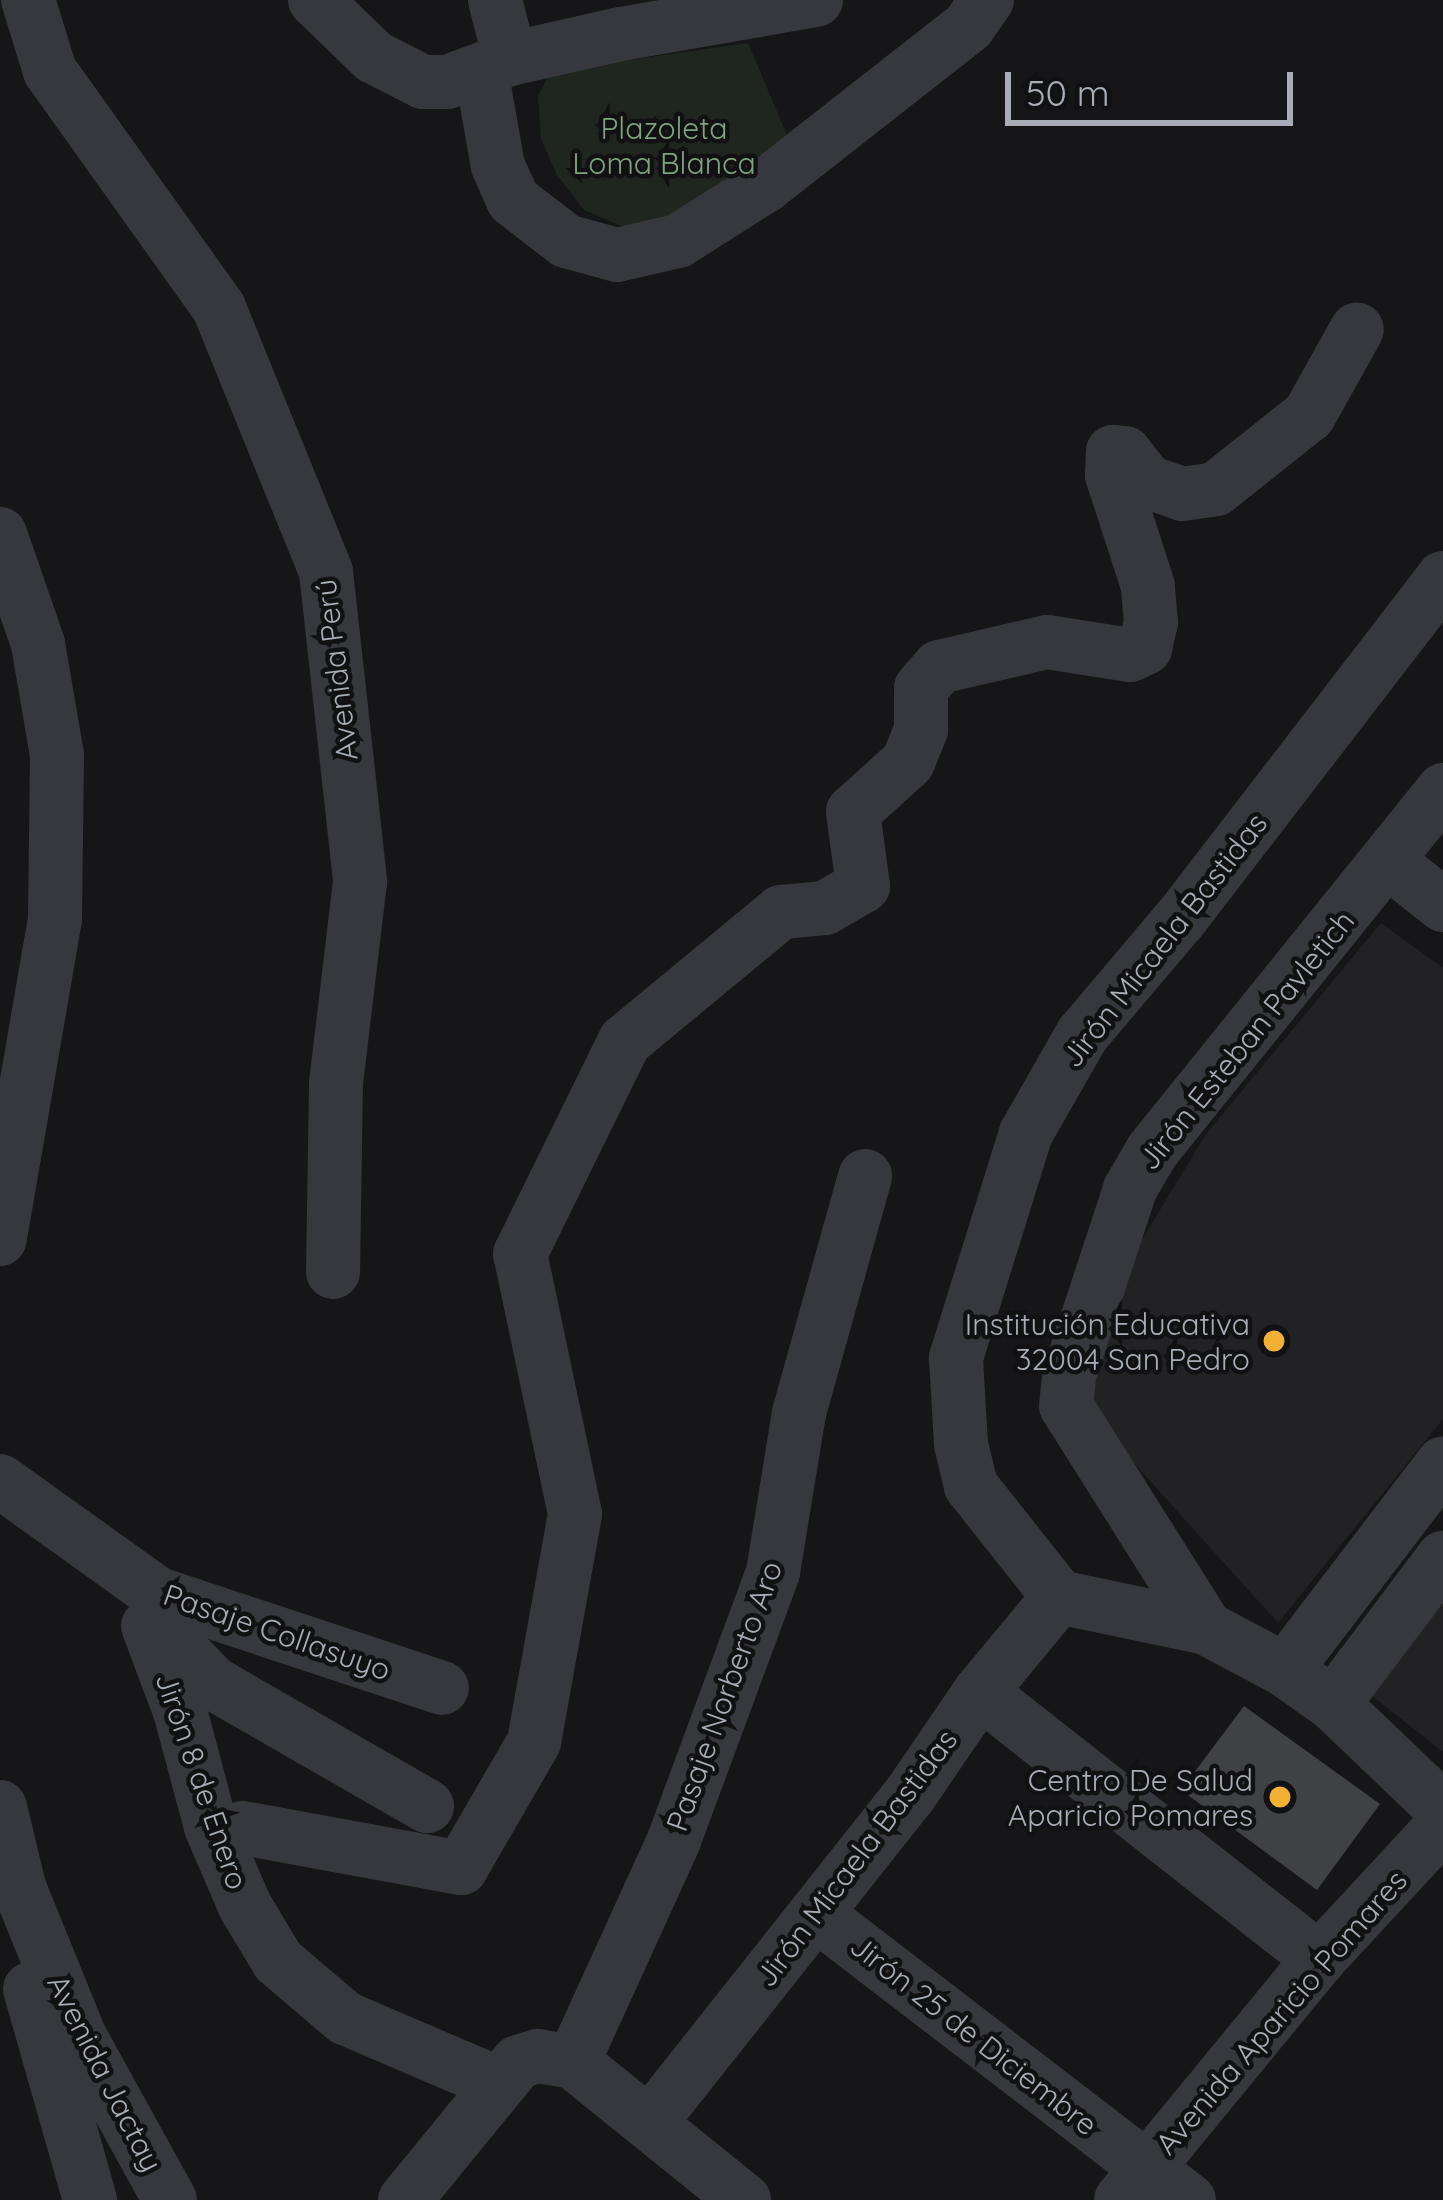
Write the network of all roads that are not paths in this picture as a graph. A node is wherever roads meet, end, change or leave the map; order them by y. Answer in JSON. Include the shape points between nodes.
{"nodes":[{"id":1,"x":28,"y":0,"type":"edge"},
{"id":2,"x":315,"y":0,"type":"edge"},
{"id":3,"x":495,"y":0,"type":"edge"},
{"id":4,"x":816,"y":0,"type":"edge"},
{"id":5,"x":987,"y":0,"type":"edge"},
{"id":6,"x":759,"y":6,"type":"edge"},
{"id":7,"x":495,"y":65,"type":"junction"},
{"id":8,"x":1357,"y":329,"type":"dead end"},
{"id":9,"x":0,"y":534,"type":"edge"},
{"id":10,"x":1443,"y":578,"type":"edge"},
{"id":11,"x":1443,"y":790,"type":"edge"},
{"id":12,"x":1389,"y":862,"type":"junction"},
{"id":13,"x":1443,"y":905,"type":"edge"},
{"id":14,"x":865,"y":1176,"type":"dead end"},
{"id":15,"x":0,"y":1239,"type":"edge"},
{"id":16,"x":332,"y":1272,"type":"dead end"},
{"id":17,"x":1443,"y":1463,"type":"edge"},
{"id":18,"x":0,"y":1481,"type":"edge"},
{"id":19,"x":1443,"y":1558,"type":"edge"},
{"id":20,"x":1059,"y":1597,"type":"junction"},
{"id":21,"x":1206,"y":1628,"type":"junction"},
{"id":22,"x":1285,"y":1670,"type":"junction"},
{"id":23,"x":442,"y":1688,"type":"dead end"},
{"id":24,"x":980,"y":1692,"type":"junction"},
{"id":25,"x":1333,"y":1704,"type":"junction"},
{"id":26,"x":427,"y":1806,"type":"dead end"},
{"id":27,"x":0,"y":1807,"type":"edge"},
{"id":28,"x":1443,"y":1809,"type":"edge"},
{"id":29,"x":1443,"y":1825,"type":"edge"},
{"id":30,"x":243,"y":1828,"type":"dead end"},
{"id":31,"x":19,"y":1887,"type":"junction"},
{"id":32,"x":817,"y":1913,"type":"junction"},
{"id":33,"x":1319,"y":1959,"type":"junction"},
{"id":34,"x":573,"y":2062,"type":"junction"},
{"id":35,"x":508,"y":2073,"type":"junction"},
{"id":36,"x":652,"y":2120,"type":"junction"},
{"id":37,"x":1152,"y":2189,"type":"edge"},
{"id":38,"x":90,"y":2200,"type":"edge"},
{"id":39,"x":170,"y":2200,"type":"edge"},
{"id":40,"x":405,"y":2200,"type":"edge"},
{"id":41,"x":744,"y":2200,"type":"edge"}],
"edges":[{"from":1,"to":16,"type":"street","name":"Avenida Perú","via":[[50,71],[219,308],[326,572],[360,882],[336,1083]]},
{"from":2,"to":7,"type":"street","via":[[374,57],[423,82]]},
{"from":3,"to":7,"type":"street"},
{"from":4,"to":6,"type":"street"},
{"from":5,"to":7,"type":"street","via":[[968,27],[765,186],[678,241],[616,254],[566,241],[514,200],[498,166]]},
{"from":6,"to":7,"type":"street"},
{"from":8,"to":30,"type":"street","via":[[1309,415],[1216,489],[1182,494],[1148,482],[1125,453],[1113,452],[1112,475],[1148,586],[1145,648],[1130,655],[1047,643],[939,668],[918,698],[921,730],[908,762],[853,812],[863,886],[825,908],[781,912],[626,1041],[520,1254],[575,1514],[534,1742],[461,1868]]},
{"from":9,"to":15,"type":"street","via":[[38,644],[57,755],[55,920]]},
{"from":10,"to":20,"type":"street","name":"Jirón Micaela Bastidas","via":[[1082,1035],[1026,1133],[956,1358],[962,1444],[971,1486]]},
{"from":11,"to":12,"type":"street","name":"Jirón Esteban Pavletich"},
{"from":12,"to":13,"type":"street"},
{"from":12,"to":21,"type":"street","name":"Jirón Esteban Pavletich","via":[[1152,1151],[1130,1189],[1069,1375],[1066,1406]]},
{"from":14,"to":34,"type":"street","name":"Pasaje Norberto Aro","via":[[799,1413],[773,1571],[674,1840]]},
{"from":17,"to":22,"type":"street"},
{"from":18,"to":23,"type":"street","name":"Pasaje Collasuyo","via":[[158,1594]]},
{"from":19,"to":25,"type":"street"},
{"from":20,"to":21,"type":"street"},
{"from":20,"to":24,"type":"street","name":"Jirón Micaela Bastidas"},
{"from":21,"to":22,"type":"street"},
{"from":22,"to":25,"type":"street"},
{"from":24,"to":32,"type":"street","name":"Jirón Micaela Bastidas"},
{"from":24,"to":33,"type":"street"},
{"from":25,"to":28,"type":"street"},
{"from":26,"to":35,"type":"street","name":"Jirón 8 de Enero","via":[[213,1682],[167,1640],[211,1827],[278,1961],[345,2018]]},
{"from":27,"to":31,"type":"street","name":"Avenida Jactay"},
{"from":29,"to":33,"type":"street","name":"Avenida Aparicio Pomares"},
{"from":31,"to":38,"type":"street","via":[[24,1967]]},
{"from":31,"to":39,"type":"street","name":"Avenida Jactay","via":[[80,2037]]},
{"from":32,"to":36,"type":"street","name":"Jirón Micaela Bastidas"},
{"from":32,"to":37,"type":"street","name":"Jirón 25 de Diciembre"},
{"from":33,"to":37,"type":"street","name":"Avenida Aparicio Pomares"},
{"from":34,"to":35,"type":"street","name":"Jirón 8 de Enero","via":[[538,2056]]},
{"from":34,"to":36,"type":"street"},
{"from":35,"to":40,"type":"street"},
{"from":36,"to":41,"type":"street"}]}
